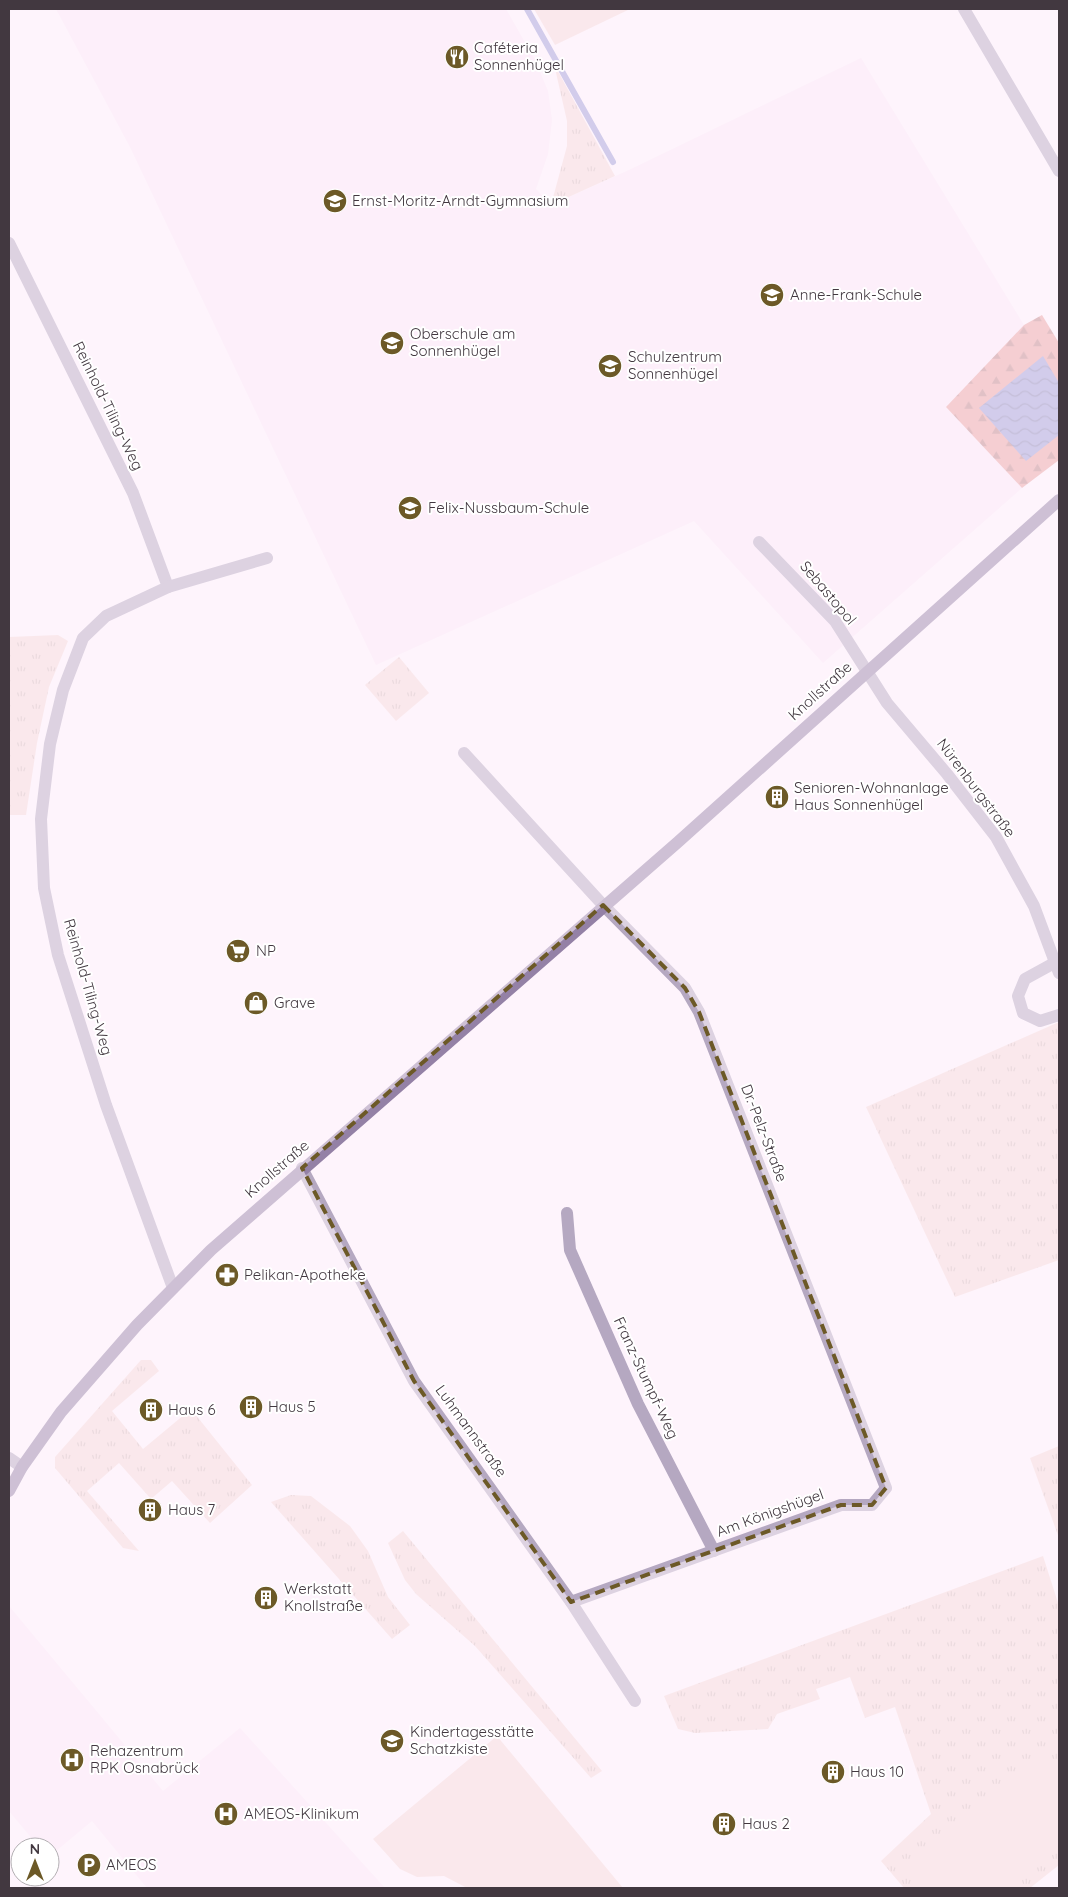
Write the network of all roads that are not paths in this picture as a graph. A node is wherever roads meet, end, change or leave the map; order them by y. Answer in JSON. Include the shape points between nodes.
{"nodes":[{"id":1,"x":964,"y":9,"type":"edge"},
{"id":2,"x":1059,"y":171,"type":"edge"},
{"id":3,"x":9,"y":243,"type":"edge"},
{"id":4,"x":1059,"y":500,"type":"edge"},
{"id":5,"x":759,"y":542,"type":"dead end"},
{"id":6,"x":267,"y":558,"type":"dead end"},
{"id":7,"x":168,"y":587,"type":"junction"},
{"id":8,"x":866,"y":670,"type":"junction"},
{"id":9,"x":464,"y":753,"type":"dead end"},
{"id":10,"x":603,"y":905,"type":"junction"},
{"id":11,"x":1058,"y":968,"type":"edge"},
{"id":12,"x":1059,"y":1014,"type":"edge"},
{"id":13,"x":302,"y":1168,"type":"junction"},
{"id":14,"x":567,"y":1212,"type":"dead end"},
{"id":15,"x":172,"y":1288,"type":"junction"},
{"id":16,"x":850,"y":1400,"type":"joint"},
{"id":17,"x":9,"y":1458,"type":"edge"},
{"id":18,"x":22,"y":1467,"type":"junction"},
{"id":19,"x":9,"y":1491,"type":"edge"},
{"id":20,"x":714,"y":1551,"type":"junction"},
{"id":21,"x":571,"y":1602,"type":"junction"},
{"id":22,"x":635,"y":1700,"type":"dead end"}],
"edges":[{"from":1,"to":2,"type":"street"},
{"from":3,"to":7,"type":"street","name":"Reinhold-Tiling-Weg","via":[[133,493]]},
{"from":4,"to":8,"type":"street","name":"Knollstraße"},
{"from":5,"to":8,"type":"street","name":"Sebastopol","via":[[835,621]]},
{"from":6,"to":7,"type":"street","name":"Reinhold-Tiling-Weg"},
{"from":7,"to":15,"type":"street","name":"Reinhold-Tiling-Weg","via":[[106,616],[83,638],[63,690],[50,744],[41,819],[44,888],[58,955],[106,1105]]},
{"from":8,"to":10,"type":"street","name":"Knollstraße","via":[[678,842]]},
{"from":8,"to":11,"type":"street","name":"Nürenburgstraße","via":[[887,703],[996,837],[1034,906]]},
{"from":9,"to":10,"type":"street"},
{"from":10,"to":13,"type":"street","name":"Knollstraße","via":[[422,1067]]},
{"from":10,"to":16,"type":"street","name":"Dr.-Pelz-Straße","via":[[685,988],[699,1012]]},
{"from":11,"to":12,"type":"street","name":"Nürenburgstraße","via":[[1025,979],[1018,996],[1023,1013],[1040,1021]]},
{"from":13,"to":15,"type":"street","name":"Knollstraße"},
{"from":13,"to":21,"type":"street","name":"Luhmannstraße","via":[[414,1380]]},
{"from":14,"to":20,"type":"street","name":"Franz-Stumpf-Weg","via":[[570,1250],[638,1404]]},
{"from":15,"to":18,"type":"street","name":"Knollstraße","via":[[61,1412]]},
{"from":16,"to":20,"type":"street","name":"Am Königshügel","via":[[886,1488],[872,1505],[841,1505]]},
{"from":17,"to":18,"type":"street"},
{"from":18,"to":19,"type":"street","name":"Knollstraße"},
{"from":20,"to":21,"type":"street","name":"Am Königshügel"},
{"from":21,"to":22,"type":"street","name":"Luhmannstraße"}]}
